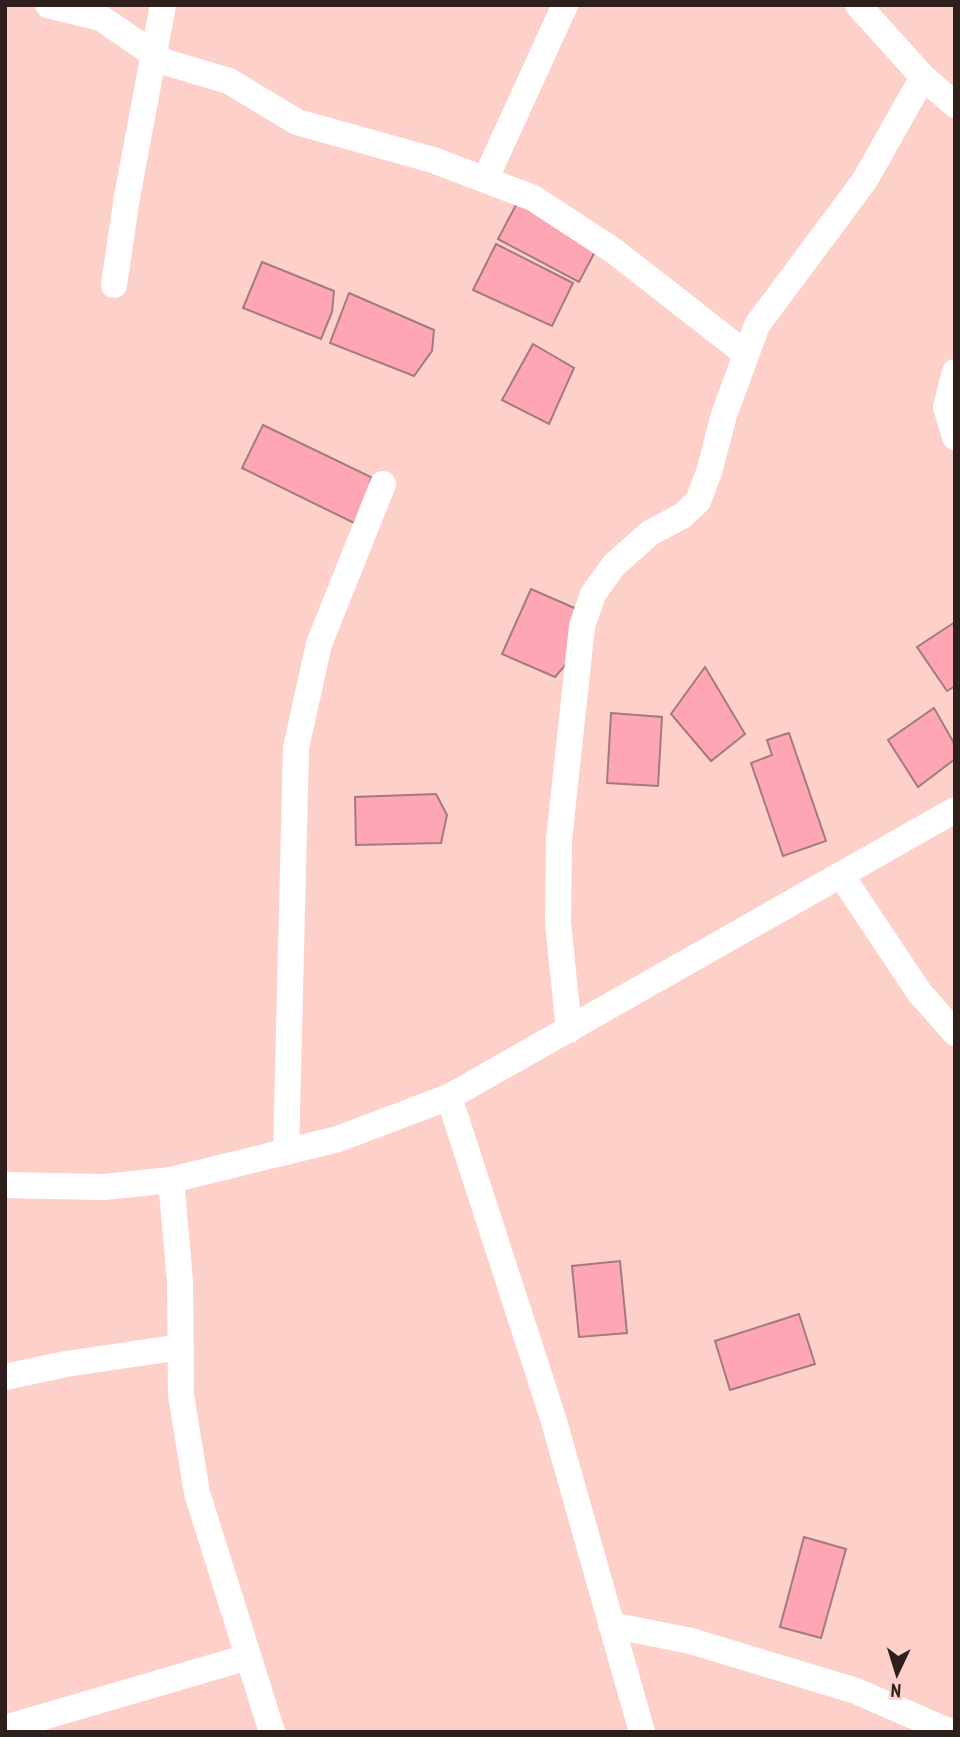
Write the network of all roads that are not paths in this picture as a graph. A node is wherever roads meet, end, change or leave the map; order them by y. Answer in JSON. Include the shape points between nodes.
{"nodes":[{"id":1,"x":48,"y":5,"type":"edge"},
{"id":2,"x":163,"y":5,"type":"edge"},
{"id":3,"x":565,"y":5,"type":"edge"},
{"id":4,"x":858,"y":5,"type":"edge"},
{"id":5,"x":153,"y":54,"type":"junction"},
{"id":6,"x":923,"y":77,"type":"junction"},
{"id":7,"x":955,"y":105,"type":"edge"},
{"id":8,"x":485,"y":180,"type":"junction"},
{"id":9,"x":114,"y":285,"type":"dead end"},
{"id":10,"x":746,"y":354,"type":"junction"},
{"id":11,"x":955,"y":372,"type":"edge"},
{"id":12,"x":955,"y":437,"type":"edge"},
{"id":13,"x":383,"y":484,"type":"dead end"},
{"id":14,"x":955,"y":810,"type":"edge"},
{"id":15,"x":841,"y":875,"type":"junction"},
{"id":16,"x":569,"y":1030,"type":"junction"},
{"id":17,"x":955,"y":1032,"type":"edge"},
{"id":18,"x":449,"y":1097,"type":"junction"},
{"id":19,"x":286,"y":1152,"type":"junction"},
{"id":20,"x":171,"y":1180,"type":"junction"},
{"id":21,"x":5,"y":1185,"type":"edge"},
{"id":22,"x":181,"y":1347,"type":"junction"},
{"id":23,"x":5,"y":1377,"type":"edge"},
{"id":24,"x":611,"y":1625,"type":"junction"},
{"id":25,"x":248,"y":1657,"type":"junction"},
{"id":26,"x":5,"y":1728,"type":"edge"},
{"id":27,"x":272,"y":1732,"type":"edge"},
{"id":28,"x":642,"y":1732,"type":"edge"},
{"id":29,"x":950,"y":1732,"type":"edge"}],
"edges":[{"from":1,"to":5,"type":"street","via":[[101,18]]},
{"from":2,"to":5,"type":"street"},
{"from":3,"to":8,"type":"street"},
{"from":4,"to":6,"type":"street"},
{"from":5,"to":8,"type":"street","via":[[165,62],[229,81],[297,122],[433,160]]},
{"from":5,"to":9,"type":"street"},
{"from":6,"to":7,"type":"street"},
{"from":6,"to":10,"type":"street","via":[[865,180],[757,325]]},
{"from":8,"to":10,"type":"street","via":[[533,198],[614,251]]},
{"from":10,"to":16,"type":"street","via":[[698,501],[682,516],[650,533],[614,565],[593,594],[582,626],[559,840],[558,923]]},
{"from":11,"to":12,"type":"street","via":[[946,407]]},
{"from":13,"to":19,"type":"street","via":[[319,644],[296,748]]},
{"from":14,"to":15,"type":"street"},
{"from":15,"to":16,"type":"street"},
{"from":15,"to":17,"type":"street","via":[[919,992]]},
{"from":16,"to":18,"type":"street"},
{"from":18,"to":19,"type":"street","via":[[338,1139]]},
{"from":18,"to":24,"type":"street","via":[[545,1392]]},
{"from":19,"to":20,"type":"street"},
{"from":20,"to":21,"type":"street","via":[[104,1187]]},
{"from":20,"to":22,"type":"street"},
{"from":22,"to":23,"type":"street","via":[[66,1363]]},
{"from":22,"to":25,"type":"street","via":[[181,1395],[197,1493]]},
{"from":24,"to":28,"type":"street"},
{"from":24,"to":29,"type":"street","via":[[691,1641],[856,1691]]},
{"from":25,"to":26,"type":"street"},
{"from":25,"to":27,"type":"street"}]}
